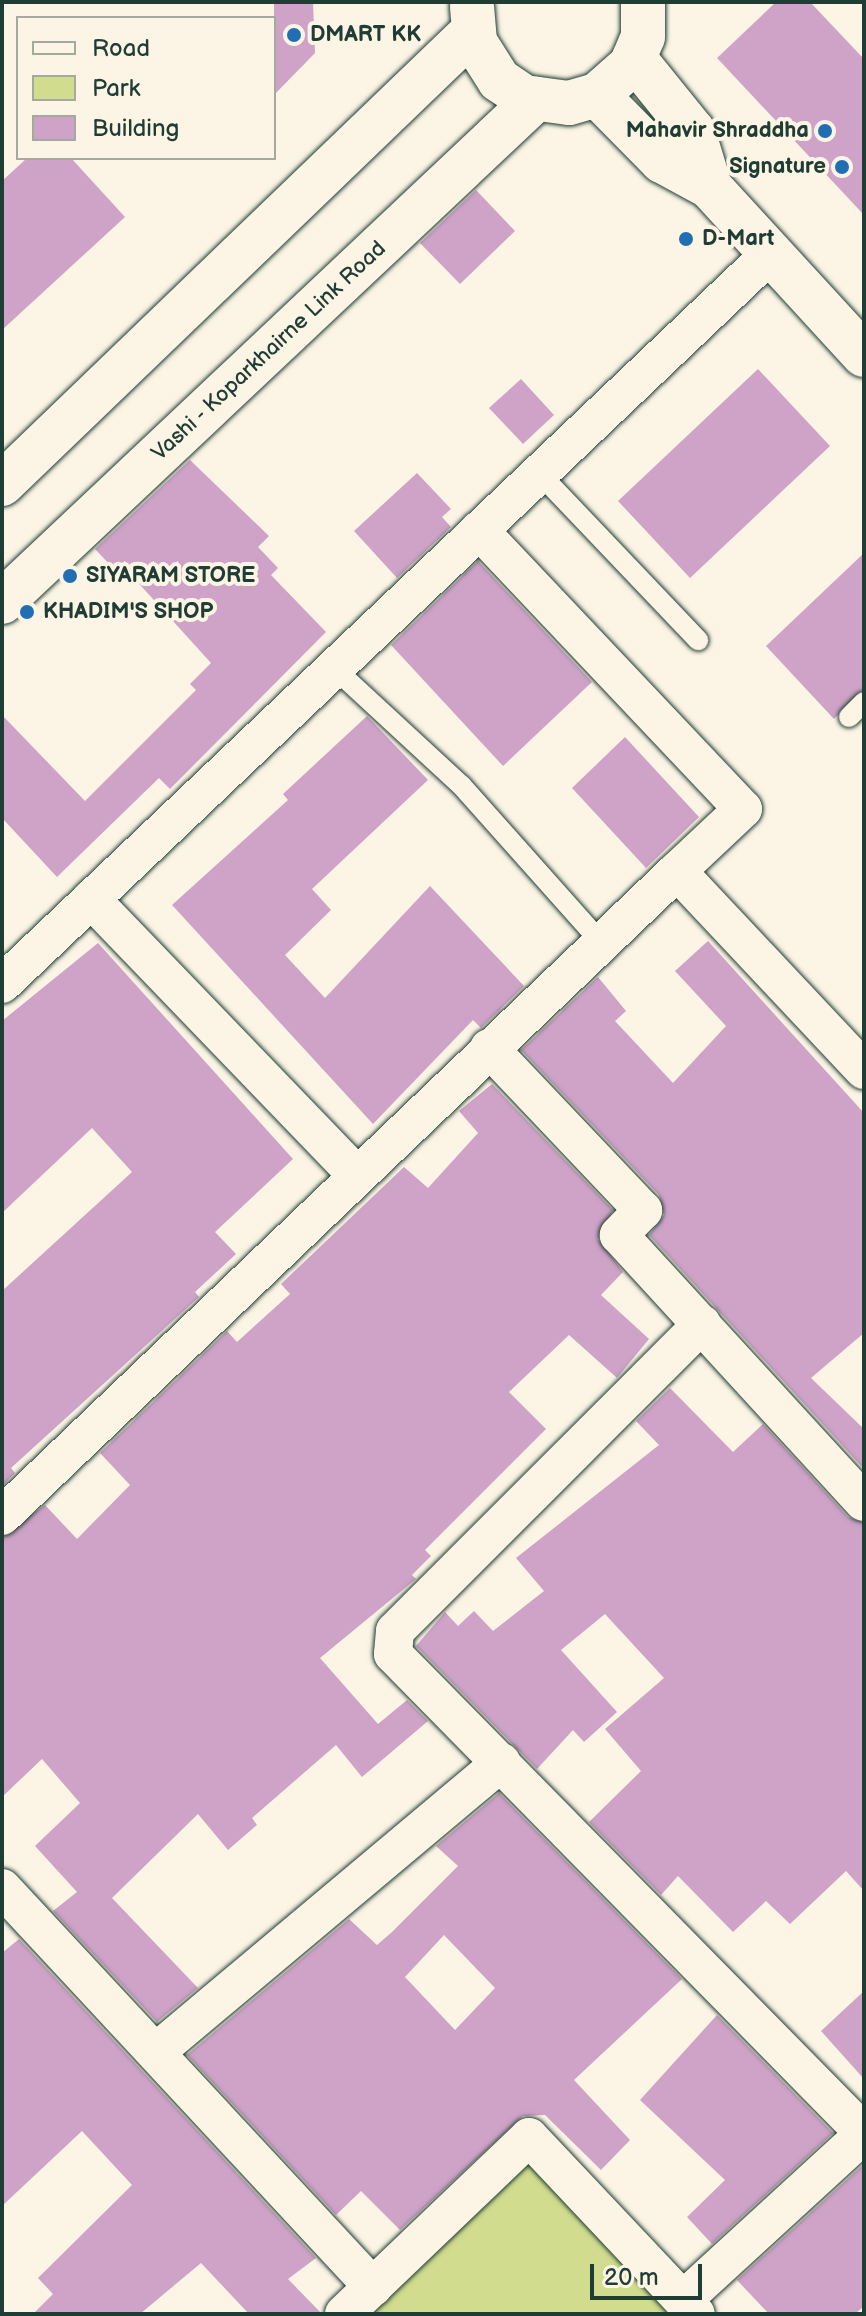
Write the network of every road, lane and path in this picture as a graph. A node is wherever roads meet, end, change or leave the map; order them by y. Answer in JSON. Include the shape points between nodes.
{"nodes":[{"id":1,"x":472,"y":17,"type":"edge"},
{"id":2,"x":646,"y":21,"type":"edge"},
{"id":3,"x":597,"y":95,"type":"junction"},
{"id":4,"x":536,"y":99,"type":"junction"},
{"id":5,"x":710,"y":187,"type":"junction"},
{"id":6,"x":769,"y":255,"type":"junction"},
{"id":7,"x":864,"y":355,"type":"edge"},
{"id":8,"x":539,"y":473,"type":"junction"},
{"id":9,"x":2,"y":484,"type":"edge"},
{"id":10,"x":479,"y":530,"type":"junction"},
{"id":11,"x":2,"y":602,"type":"edge"},
{"id":12,"x":698,"y":640,"type":"dead end"},
{"id":13,"x":334,"y":668,"type":"junction"},
{"id":14,"x":864,"y":702,"type":"edge"},
{"id":15,"x":849,"y":717,"type":"dead end"},
{"id":16,"x":677,"y":871,"type":"junction"},
{"id":17,"x":91,"y":899,"type":"junction"},
{"id":18,"x":602,"y":943,"type":"junction"},
{"id":19,"x":2,"y":984,"type":"edge"},
{"id":20,"x":489,"y":1048,"type":"junction"},
{"id":21,"x":864,"y":1070,"type":"edge"},
{"id":22,"x":356,"y":1174,"type":"junction"},
{"id":23,"x":702,"y":1324,"type":"junction"},
{"id":24,"x":864,"y":1502,"type":"edge"},
{"id":25,"x":2,"y":1516,"type":"edge"},
{"id":26,"x":502,"y":1762,"type":"junction"},
{"id":27,"x":2,"y":1888,"type":"edge"},
{"id":28,"x":156,"y":2052,"type":"junction"},
{"id":29,"x":864,"y":2134,"type":"edge"},
{"id":30,"x":373,"y":2287,"type":"junction"},
{"id":31,"x":690,"y":2307,"type":"edge"},
{"id":32,"x":344,"y":2314,"type":"edge"}],
"edges":[{"from":1,"to":4,"type":"main road","via":[[499,80]]},
{"from":1,"to":9,"type":"main road"},
{"from":2,"to":3,"type":"main road"},
{"from":2,"to":5,"type":"main road","via":[[693,131]]},
{"from":3,"to":4,"type":"main road","via":[[569,103]]},
{"from":3,"to":5,"type":"main road","via":[[662,161]]},
{"from":4,"to":11,"type":"main road","name":"Vashi - Koparkhairne Link Road"},
{"from":5,"to":6,"type":"main road"},
{"from":6,"to":7,"type":"main road"},
{"from":6,"to":8,"type":"street"},
{"from":8,"to":10,"type":"street"},
{"from":8,"to":12,"type":"lane"},
{"from":10,"to":13,"type":"street"},
{"from":10,"to":16,"type":"street","via":[[743,809]]},
{"from":13,"to":17,"type":"street"},
{"from":13,"to":18,"type":"lane","via":[[461,785]]},
{"from":14,"to":15,"type":"lane"},
{"from":16,"to":18,"type":"street"},
{"from":16,"to":21,"type":"street"},
{"from":17,"to":19,"type":"street"},
{"from":17,"to":22,"type":"street"},
{"from":18,"to":20,"type":"street"},
{"from":20,"to":22,"type":"street"},
{"from":20,"to":23,"type":"street","via":[[643,1210],[619,1235]]},
{"from":22,"to":25,"type":"street"},
{"from":23,"to":24,"type":"street"},
{"from":23,"to":26,"type":"street","via":[[391,1638],[393,1654]]},
{"from":26,"to":28,"type":"street"},
{"from":26,"to":29,"type":"street"},
{"from":27,"to":28,"type":"street"},
{"from":28,"to":30,"type":"street"},
{"from":29,"to":31,"type":"street"},
{"from":30,"to":31,"type":"street","via":[[529,2137]]},
{"from":30,"to":32,"type":"street"}]}
